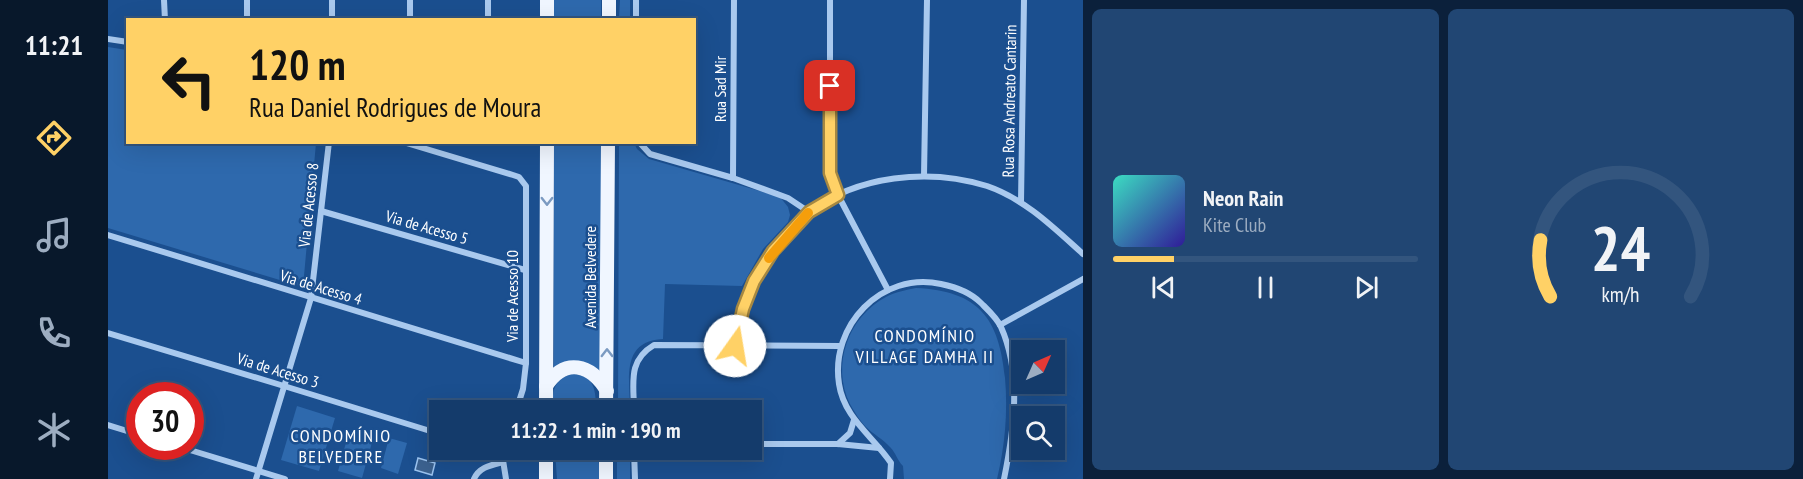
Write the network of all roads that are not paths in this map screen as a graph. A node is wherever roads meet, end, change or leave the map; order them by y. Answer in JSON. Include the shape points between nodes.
{"nodes":[{"id":1,"x":164,"y":0,"type":"edge"},
{"id":2,"x":247,"y":0,"type":"edge"},
{"id":3,"x":332,"y":0,"type":"edge"},
{"id":4,"x":410,"y":0,"type":"edge"},
{"id":5,"x":488,"y":0,"type":"edge"},
{"id":6,"x":547,"y":0,"type":"edge"},
{"id":7,"x":609,"y":0,"type":"edge"},
{"id":8,"x":636,"y":0,"type":"edge"},
{"id":9,"x":734,"y":0,"type":"edge"},
{"id":10,"x":830,"y":0,"type":"edge"},
{"id":11,"x":927,"y":0,"type":"edge"},
{"id":12,"x":1024,"y":0,"type":"edge"},
{"id":13,"x":165,"y":18,"type":"edge"},
{"id":14,"x":247,"y":18,"type":"edge"},
{"id":15,"x":332,"y":18,"type":"edge"},
{"id":16,"x":410,"y":18,"type":"edge"},
{"id":17,"x":488,"y":18,"type":"edge"},
{"id":18,"x":547,"y":18,"type":"edge"},
{"id":19,"x":609,"y":18,"type":"edge"},
{"id":20,"x":636,"y":18,"type":"edge"},
{"id":21,"x":108,"y":39,"type":"edge"},
{"id":22,"x":126,"y":42,"type":"edge"},
{"id":23,"x":328,"y":144,"type":"edge"},
{"id":24,"x":410,"y":144,"type":"edge"},
{"id":25,"x":547,"y":144,"type":"edge"},
{"id":26,"x":608,"y":144,"type":"edge"},
{"id":27,"x":640,"y":144,"type":"edge"},
{"id":28,"x":924,"y":176,"type":"junction"},
{"id":29,"x":733,"y":178,"type":"junction"},
{"id":30,"x":838,"y":195,"type":"junction"},
{"id":31,"x":1021,"y":202,"type":"junction"},
{"id":32,"x":321,"y":211,"type":"junction"},
{"id":33,"x":809,"y":212,"type":"junction"},
{"id":34,"x":108,"y":235,"type":"edge"},
{"id":35,"x":1083,"y":254,"type":"edge"},
{"id":36,"x":525,"y":270,"type":"junction"},
{"id":37,"x":1083,"y":279,"type":"edge"},
{"id":38,"x":888,"y":290,"type":"junction"},
{"id":39,"x":311,"y":298,"type":"junction"},
{"id":40,"x":1000,"y":325,"type":"junction"},
{"id":41,"x":108,"y":333,"type":"edge"},
{"id":42,"x":840,"y":345,"type":"junction"},
{"id":43,"x":735,"y":346,"type":"junction"},
{"id":44,"x":526,"y":363,"type":"junction"},
{"id":45,"x":284,"y":386,"type":"junction"},
{"id":46,"x":546,"y":386,"type":"junction"},
{"id":47,"x":606,"y":391,"type":"junction"},
{"id":48,"x":520,"y":400,"type":"edge"},
{"id":49,"x":546,"y":400,"type":"edge"},
{"id":50,"x":606,"y":400,"type":"edge"},
{"id":51,"x":634,"y":400,"type":"edge"},
{"id":52,"x":854,"y":420,"type":"junction"},
{"id":53,"x":108,"y":425,"type":"edge"},
{"id":54,"x":126,"y":431,"type":"edge"},
{"id":55,"x":429,"y":432,"type":"edge"},
{"id":56,"x":762,"y":444,"type":"edge"},
{"id":57,"x":838,"y":444,"type":"junction"},
{"id":58,"x":879,"y":448,"type":"junction"},
{"id":59,"x":204,"y":454,"type":"edge"},
{"id":60,"x":496,"y":460,"type":"edge"},
{"id":61,"x":504,"y":460,"type":"edge"},
{"id":62,"x":546,"y":460,"type":"edge"},
{"id":63,"x":606,"y":460,"type":"edge"},
{"id":64,"x":634,"y":460,"type":"edge"},
{"id":65,"x":258,"y":471,"type":"junction"},
{"id":66,"x":256,"y":479,"type":"edge"},
{"id":67,"x":285,"y":479,"type":"edge"},
{"id":68,"x":474,"y":479,"type":"edge"},
{"id":69,"x":506,"y":479,"type":"edge"},
{"id":70,"x":512,"y":479,"type":"edge"},
{"id":71,"x":540,"y":479,"type":"edge"},
{"id":72,"x":546,"y":479,"type":"edge"},
{"id":73,"x":606,"y":479,"type":"edge"},
{"id":74,"x":635,"y":479,"type":"edge"},
{"id":75,"x":891,"y":479,"type":"edge"},
{"id":76,"x":1004,"y":479,"type":"edge"}],
"edges":[{"from":1,"to":13,"type":"street"},
{"from":2,"to":14,"type":"street"},
{"from":3,"to":15,"type":"street"},
{"from":4,"to":16,"type":"street"},
{"from":5,"to":17,"type":"street"},
{"from":6,"to":18,"type":"main road"},
{"from":7,"to":19,"type":"main road"},
{"from":8,"to":20,"type":"street"},
{"from":9,"to":29,"type":"street","name":"Rua Sad Mir"},
{"from":10,"to":30,"type":"street","via":[[830,173]]},
{"from":11,"to":28,"type":"street"},
{"from":12,"to":31,"type":"street","name":"Rua Rosa Andreato Cantarin"},
{"from":21,"to":22,"type":"street"},
{"from":23,"to":32,"type":"street","name":"Via de Acesso 8"},
{"from":24,"to":36,"type":"street","name":"Via de Acesso 10","via":[[523,181]]},
{"from":25,"to":46,"type":"main road","one_way":true},
{"from":47,"to":26,"type":"main road","name":"Avenida Belvedere","one_way":true},
{"from":27,"to":29,"type":"street","via":[[650,154]]},
{"from":28,"to":30,"type":"street","via":[[895,178]]},
{"from":28,"to":31,"type":"street","via":[[988,187]]},
{"from":29,"to":33,"type":"street","via":[[788,198]]},
{"from":30,"to":33,"type":"street"},
{"from":30,"to":38,"type":"street"},
{"from":31,"to":35,"type":"street"},
{"from":32,"to":36,"type":"street","name":"Via de Acesso 5"},
{"from":32,"to":39,"type":"street","name":"Via de Acesso 8"},
{"from":33,"to":43,"type":"street","via":[[773,251],[754,281]]},
{"from":34,"to":39,"type":"street","name":"Via de Acesso 4"},
{"from":36,"to":44,"type":"street","name":"Via de Acesso 10"},
{"from":37,"to":40,"type":"street"},
{"from":38,"to":40,"type":"street","via":[[912,282],[954,286],[974,296]]},
{"from":38,"to":42,"type":"street","via":[[862,309]]},
{"from":39,"to":44,"type":"street","name":"Via de Acesso 4"},
{"from":39,"to":45,"type":"street","name":"Via de Acesso 8"},
{"from":40,"to":76,"type":"street","via":[[1010,351],[1014,381],[1013,421]]},
{"from":41,"to":45,"type":"street","name":"Via de Acesso 3"},
{"from":42,"to":43,"type":"street"},
{"from":42,"to":52,"type":"street","via":[[839,386]]},
{"from":43,"to":51,"type":"street","via":[[654,345],[639,358],[634,369]]},
{"from":44,"to":48,"type":"street","name":"Via de Acesso 10"},
{"from":45,"to":55,"type":"street","name":"Via de Acesso 3"},
{"from":45,"to":65,"type":"street","name":"Via de Acesso 8"},
{"from":46,"to":47,"type":"main road","via":[[552,376],[572,367],[593,373]]},
{"from":46,"to":49,"type":"main road"},
{"from":47,"to":50,"type":"main road","name":"Avenida Belvedere"},
{"from":52,"to":57,"type":"street","via":[[850,433]]},
{"from":52,"to":58,"type":"street"},
{"from":53,"to":54,"type":"street"},
{"from":56,"to":57,"type":"street"},
{"from":57,"to":58,"type":"street"},
{"from":58,"to":75,"type":"street","via":[[891,463]]},
{"from":59,"to":65,"type":"street"},
{"from":60,"to":68,"type":"street"},
{"from":61,"to":69,"type":"street"},
{"from":62,"to":72,"type":"main road"},
{"from":63,"to":73,"type":"main road"},
{"from":64,"to":74,"type":"street"},
{"from":65,"to":66,"type":"street","name":"Via de Acesso 8"},
{"from":65,"to":67,"type":"street"},
{"from":69,"to":70,"type":"street"},
{"from":71,"to":72,"type":"street"}]}
